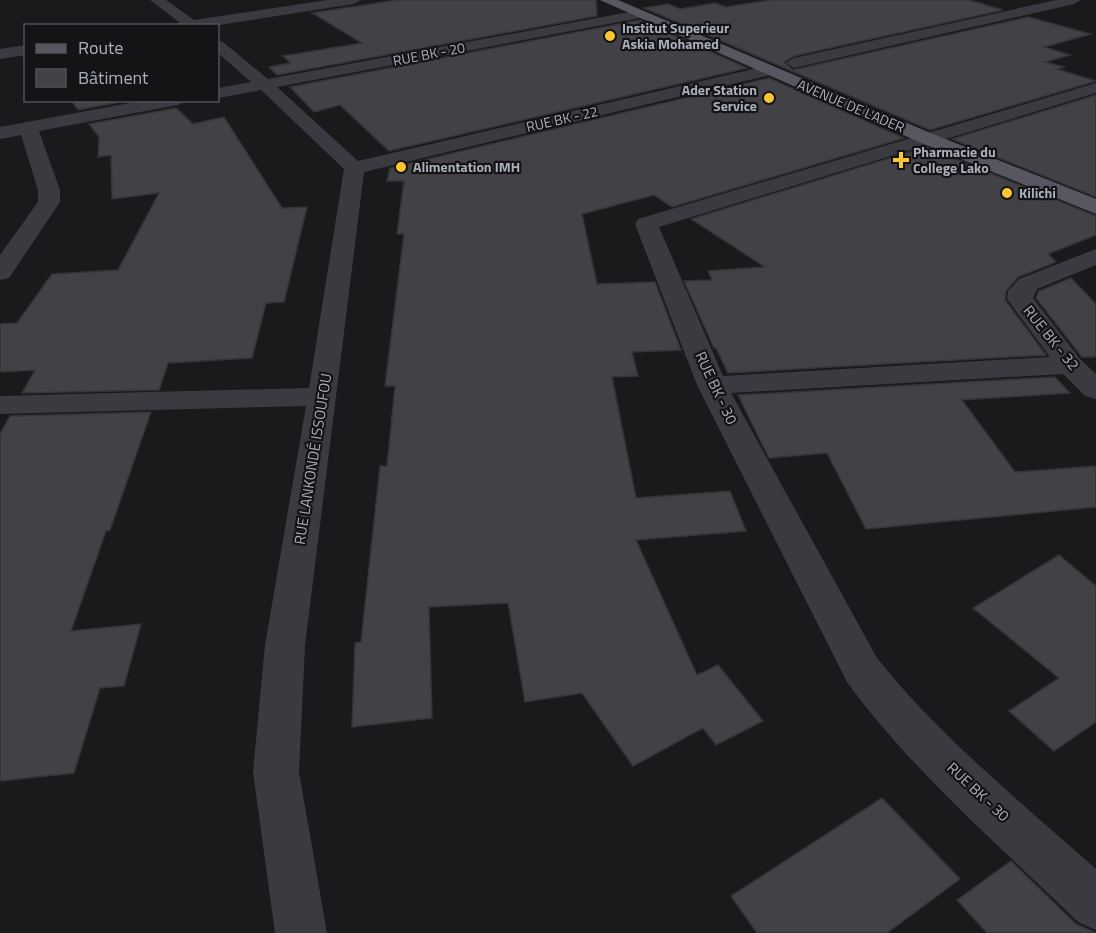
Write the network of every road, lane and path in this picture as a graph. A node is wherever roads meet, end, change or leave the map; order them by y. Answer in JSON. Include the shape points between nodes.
{"nodes":[{"id":1,"x":157,"y":0,"type":"edge"},
{"id":2,"x":354,"y":0,"type":"edge"},
{"id":3,"x":607,"y":0,"type":"edge"},
{"id":4,"x":1077,"y":2,"type":"edge"},
{"id":5,"x":640,"y":14,"type":"junction"},
{"id":6,"x":188,"y":24,"type":"edge"},
{"id":7,"x":196,"y":24,"type":"edge"},
{"id":8,"x":219,"y":46,"type":"edge"},
{"id":9,"x":24,"y":50,"type":"edge"},
{"id":10,"x":0,"y":54,"type":"edge"},
{"id":11,"x":794,"y":63,"type":"dead end"},
{"id":12,"x":770,"y":70,"type":"junction"},
{"id":13,"x":265,"y":85,"type":"junction"},
{"id":14,"x":1096,"y":88,"type":"edge"},
{"id":15,"x":219,"y":93,"type":"edge"},
{"id":16,"x":167,"y":102,"type":"edge"},
{"id":17,"x":28,"y":128,"type":"junction"},
{"id":18,"x":0,"y":134,"type":"edge"},
{"id":19,"x":926,"y":138,"type":"junction"},
{"id":20,"x":354,"y":168,"type":"junction"},
{"id":21,"x":1096,"y":207,"type":"edge"},
{"id":22,"x":1096,"y":256,"type":"edge"},
{"id":23,"x":4,"y":264,"type":"edge"},
{"id":24,"x":1070,"y":364,"type":"junction"},
{"id":25,"x":712,"y":385,"type":"junction"},
{"id":26,"x":1096,"y":390,"type":"edge"},
{"id":27,"x":323,"y":397,"type":"junction"},
{"id":28,"x":0,"y":405,"type":"edge"},
{"id":29,"x":1096,"y":904,"type":"edge"},
{"id":30,"x":301,"y":933,"type":"edge"}],
"edges":[{"from":1,"to":6,"type":"street"},
{"from":2,"to":7,"type":"street"},
{"from":3,"to":5,"type":"main road","name":"AVENUE DE L'ADER"},
{"from":4,"to":11,"type":"street"},
{"from":5,"to":12,"type":"main road","name":"AVENUE DE L'ADER"},
{"from":5,"to":13,"type":"street","name":"RUE BK - 20"},
{"from":8,"to":13,"type":"street"},
{"from":9,"to":10,"type":"street"},
{"from":12,"to":19,"type":"main road","name":"AVENUE DE L'ADER"},
{"from":12,"to":20,"type":"street","name":"RUE BK - 22"},
{"from":13,"to":15,"type":"street","name":"RUE BK - 20"},
{"from":13,"to":20,"type":"street"},
{"from":14,"to":19,"type":"street","name":"RUE BK - 30"},
{"from":16,"to":17,"type":"street"},
{"from":17,"to":18,"type":"street"},
{"from":17,"to":23,"type":"street","via":[[49,190],[49,202]]},
{"from":19,"to":21,"type":"main road","name":"AVENUE DE L'ADER"},
{"from":19,"to":25,"type":"street","name":"RUE BK - 30","via":[[646,224]]},
{"from":20,"to":27,"type":"street","name":"RUE LANKONDÉ ISSOUFOU"},
{"from":22,"to":24,"type":"street","name":"RUE BK - 32","via":[[1021,291],[1020,299]]},
{"from":24,"to":25,"type":"street"},
{"from":24,"to":26,"type":"street","name":"RUE BK - 32"},
{"from":25,"to":29,"type":"street","name":"RUE BK - 30","via":[[862,670],[920,738]]},
{"from":27,"to":28,"type":"street"},
{"from":27,"to":30,"type":"street","name":"RUE LANKONDÉ ISSOUFOU","via":[[285,645],[276,772]]}]}
